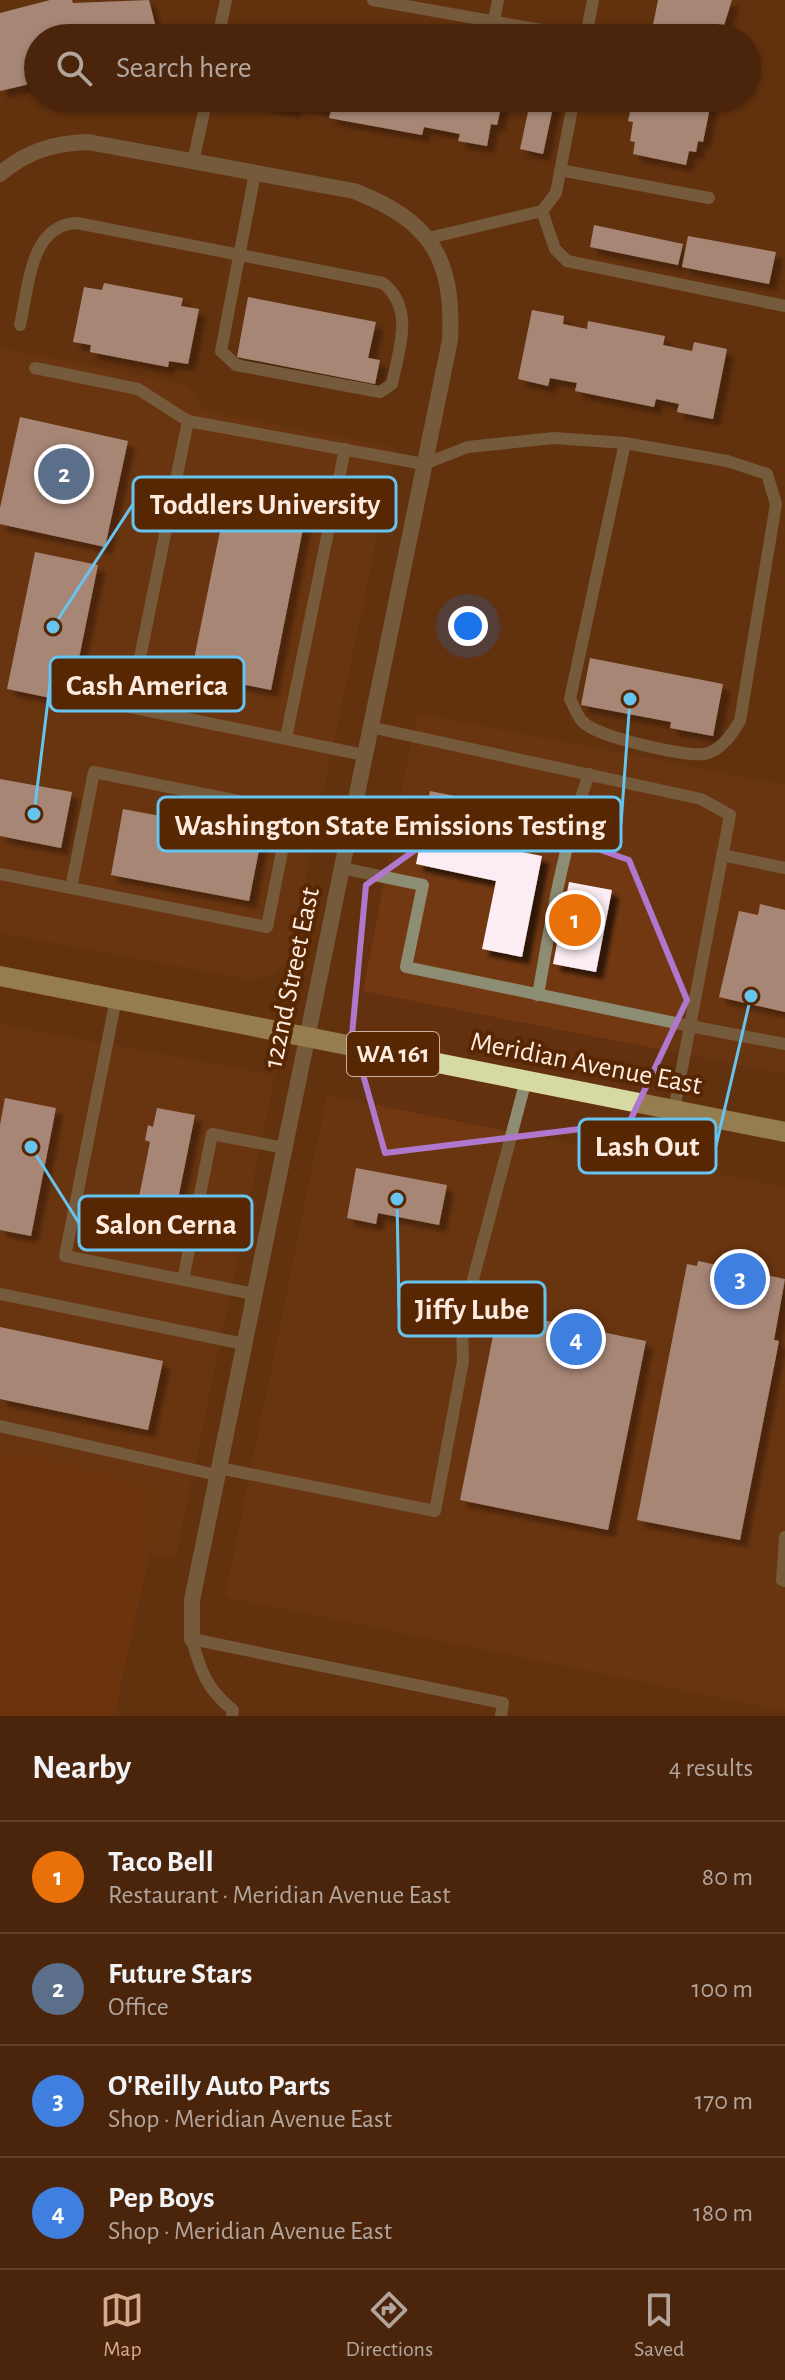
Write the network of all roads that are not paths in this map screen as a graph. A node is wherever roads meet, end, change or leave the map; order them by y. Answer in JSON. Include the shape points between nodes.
{"nodes":[{"id":1,"x":226,"y":0,"type":"edge"},
{"id":2,"x":373,"y":0,"type":"edge"},
{"id":3,"x":498,"y":0,"type":"edge"},
{"id":4,"x":593,"y":0,"type":"edge"},
{"id":5,"x":425,"y":4,"type":"edge"},
{"id":6,"x":494,"y":21,"type":"junction"},
{"id":7,"x":221,"y":24,"type":"edge"},
{"id":8,"x":511,"y":24,"type":"edge"},
{"id":9,"x":588,"y":24,"type":"edge"},
{"id":10,"x":204,"y":112,"type":"edge"},
{"id":11,"x":571,"y":112,"type":"edge"},
{"id":12,"x":193,"y":162,"type":"junction"},
{"id":13,"x":560,"y":170,"type":"junction"},
{"id":14,"x":255,"y":173,"type":"junction"},
{"id":15,"x":0,"y":174,"type":"edge"},
{"id":16,"x":709,"y":198,"type":"dead end"},
{"id":17,"x":542,"y":211,"type":"junction"},
{"id":18,"x":429,"y":238,"type":"junction"},
{"id":19,"x":239,"y":256,"type":"junction"},
{"id":20,"x":785,"y":306,"type":"edge"},
{"id":21,"x":20,"y":325,"type":"dead end"},
{"id":22,"x":35,"y":368,"type":"dead end"},
{"id":23,"x":188,"y":421,"type":"junction"},
{"id":24,"x":625,"y":443,"type":"junction"},
{"id":25,"x":345,"y":449,"type":"junction"},
{"id":26,"x":424,"y":464,"type":"junction"},
{"id":27,"x":370,"y":727,"type":"junction"},
{"id":28,"x":286,"y":738,"type":"junction"},
{"id":29,"x":364,"y":755,"type":"junction"},
{"id":30,"x":589,"y":774,"type":"junction"},
{"id":31,"x":290,"y":811,"type":"junction"},
{"id":32,"x":350,"y":823,"type":"junction"},
{"id":33,"x":722,"y":855,"type":"junction"},
{"id":34,"x":341,"y":868,"type":"junction"},
{"id":35,"x":785,"y":868,"type":"edge"},
{"id":36,"x":0,"y":874,"type":"edge"},
{"id":37,"x":71,"y":888,"type":"junction"},
{"id":38,"x":0,"y":976,"type":"edge"},
{"id":39,"x":538,"y":995,"type":"junction"},
{"id":40,"x":116,"y":999,"type":"junction"},
{"id":41,"x":690,"y":1026,"type":"junction"},
{"id":42,"x":307,"y":1037,"type":"junction"},
{"id":43,"x":785,"y":1044,"type":"edge"},
{"id":44,"x":526,"y":1080,"type":"junction"},
{"id":45,"x":674,"y":1110,"type":"junction"},
{"id":46,"x":785,"y":1132,"type":"edge"},
{"id":47,"x":284,"y":1148,"type":"junction"},
{"id":48,"x":183,"y":1280,"type":"junction"},
{"id":49,"x":0,"y":1294,"type":"edge"},
{"id":50,"x":254,"y":1294,"type":"junction"},
{"id":51,"x":244,"y":1344,"type":"junction"},
{"id":52,"x":0,"y":1426,"type":"edge"},
{"id":53,"x":218,"y":1471,"type":"junction"},
{"id":54,"x":785,"y":1537,"type":"edge"},
{"id":55,"x":785,"y":1581,"type":"edge"},
{"id":56,"x":192,"y":1639,"type":"junction"},
{"id":57,"x":232,"y":1716,"type":"edge"},
{"id":58,"x":501,"y":1716,"type":"edge"}],
"edges":[{"from":1,"to":7,"type":"lane"},
{"from":2,"to":5,"type":"lane"},
{"from":3,"to":6,"type":"lane"},
{"from":4,"to":9,"type":"lane"},
{"from":5,"to":6,"type":"lane"},
{"from":6,"to":8,"type":"lane"},
{"from":10,"to":12,"type":"lane"},
{"from":11,"to":13,"type":"lane"},
{"from":12,"to":14,"type":"street"},
{"from":12,"to":15,"type":"street","via":[[68,143],[29,153]]},
{"from":13,"to":16,"type":"lane"},
{"from":13,"to":17,"type":"lane","via":[[556,193]]},
{"from":14,"to":18,"type":"street","via":[[354,191],[401,212]]},
{"from":14,"to":19,"type":"lane"},
{"from":17,"to":18,"type":"lane"},
{"from":17,"to":20,"type":"lane","via":[[555,249],[567,261]]},
{"from":18,"to":26,"type":"street","name":"122nd Street East","via":[[446,274],[451,316]]},
{"from":19,"to":19,"type":"lane","via":[[221,351],[236,365],[380,392],[392,384],[404,322],[396,293],[383,283]]},
{"from":19,"to":21,"type":"lane","via":[[64,224],[42,241]]},
{"from":22,"to":23,"type":"lane","via":[[138,389]]},
{"from":23,"to":25,"type":"lane"},
{"from":23,"to":28,"type":"lane","via":[[130,707]]},
{"from":24,"to":24,"type":"lane","via":[[727,461],[767,474],[776,504],[740,721],[727,741],[705,754],[607,733],[583,723],[570,699]]},
{"from":24,"to":26,"type":"lane","via":[[554,438],[468,447]]},
{"from":25,"to":26,"type":"lane"},
{"from":25,"to":28,"type":"lane"},
{"from":26,"to":27,"type":"street","name":"122nd Street East"},
{"from":27,"to":29,"type":"street","name":"122nd Street East"},
{"from":27,"to":30,"type":"lane"},
{"from":28,"to":29,"type":"lane"},
{"from":29,"to":32,"type":"street","name":"122nd Street East"},
{"from":30,"to":33,"type":"lane","via":[[701,799],[730,815]]},
{"from":30,"to":39,"type":"lane","via":[[559,877]]},
{"from":31,"to":32,"type":"lane"},
{"from":31,"to":37,"type":"lane","via":[[267,927]]},
{"from":31,"to":37,"type":"lane","via":[[94,772]]},
{"from":32,"to":34,"type":"street","name":"122nd Street East"},
{"from":33,"to":35,"type":"lane"},
{"from":33,"to":41,"type":"lane"},
{"from":34,"to":39,"type":"lane","via":[[423,885],[406,967]]},
{"from":34,"to":42,"type":"street","name":"122nd Street East"},
{"from":36,"to":37,"type":"lane"},
{"from":38,"to":40,"type":"main road","name":"Meridian Avenue East","number":"WA 161"},
{"from":39,"to":41,"type":"lane"},
{"from":40,"to":42,"type":"main road","name":"Meridian Avenue East","number":"WA 161"},
{"from":40,"to":48,"type":"lane","via":[[65,1256]]},
{"from":41,"to":43,"type":"lane"},
{"from":41,"to":45,"type":"lane"},
{"from":42,"to":44,"type":"main road","name":"Meridian Avenue East","number":"WA 161"},
{"from":42,"to":47,"type":"street","name":"122nd Street East"},
{"from":44,"to":45,"type":"main road","name":"Meridian Avenue East","number":"WA 161"},
{"from":44,"to":53,"type":"lane","via":[[462,1321],[463,1361],[435,1511]]},
{"from":45,"to":46,"type":"main road","name":"Meridian Avenue East","number":"WA 161"},
{"from":47,"to":48,"type":"lane","via":[[212,1134]]},
{"from":47,"to":50,"type":"street","name":"122nd Street East"},
{"from":48,"to":50,"type":"lane"},
{"from":49,"to":51,"type":"lane"},
{"from":50,"to":51,"type":"street","name":"122nd Street East"},
{"from":51,"to":53,"type":"street","name":"122nd Street East"},
{"from":52,"to":53,"type":"lane"},
{"from":53,"to":56,"type":"street","name":"122nd Street East","via":[[192,1600]]},
{"from":54,"to":55,"type":"lane","via":[[780,1564]]},
{"from":56,"to":57,"type":"lane","via":[[201,1674],[233,1710]]},
{"from":56,"to":58,"type":"lane","via":[[503,1703]]}]}
